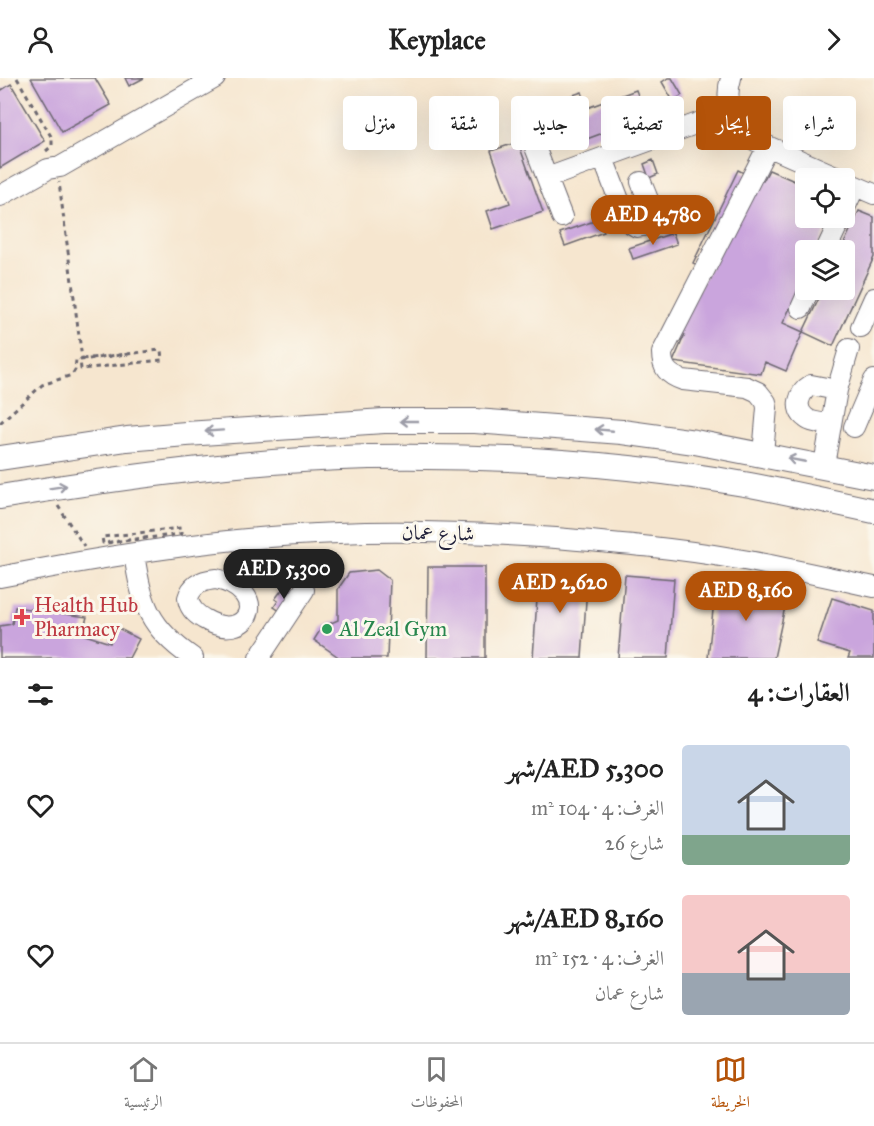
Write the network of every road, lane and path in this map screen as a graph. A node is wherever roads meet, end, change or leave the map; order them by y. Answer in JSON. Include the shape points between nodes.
{"nodes":[{"id":1,"x":17,"y":78,"type":"edge"},
{"id":2,"x":216,"y":78,"type":"edge"},
{"id":3,"x":731,"y":78,"type":"edge"},
{"id":4,"x":737,"y":78,"type":"edge"},
{"id":5,"x":728,"y":96,"type":"edge"},
{"id":6,"x":740,"y":96,"type":"edge"},
{"id":7,"x":696,"y":124,"type":"edge"},
{"id":8,"x":771,"y":147,"type":"edge"},
{"id":9,"x":536,"y":150,"type":"edge"},
{"id":10,"x":766,"y":150,"type":"edge"},
{"id":11,"x":37,"y":156,"type":"dead end"},
{"id":12,"x":603,"y":158,"type":"junction"},
{"id":13,"x":816,"y":168,"type":"edge"},
{"id":14,"x":59,"y":169,"type":"junction"},
{"id":15,"x":547,"y":178,"type":"junction"},
{"id":16,"x":641,"y":182,"type":"dead end"},
{"id":17,"x":855,"y":186,"type":"edge"},
{"id":18,"x":874,"y":194,"type":"edge"},
{"id":19,"x":0,"y":196,"type":"edge"},
{"id":20,"x":0,"y":208,"type":"edge"},
{"id":21,"x":562,"y":217,"type":"dead end"},
{"id":22,"x":805,"y":300,"type":"edge"},
{"id":23,"x":801,"y":308,"type":"dead end"},
{"id":24,"x":849,"y":349,"type":"dead end"},
{"id":25,"x":129,"y":354,"type":"dead end"},
{"id":26,"x":82,"y":359,"type":"junction"},
{"id":27,"x":874,"y":380,"type":"edge"},
{"id":28,"x":837,"y":390,"type":"junction"},
{"id":29,"x":863,"y":417,"type":"edge"},
{"id":30,"x":0,"y":423,"type":"edge"},
{"id":31,"x":830,"y":424,"type":"junction"},
{"id":32,"x":763,"y":454,"type":"junction"},
{"id":33,"x":0,"y":458,"type":"edge"},
{"id":34,"x":319,"y":460,"type":"junction"},
{"id":35,"x":824,"y":465,"type":"junction"},
{"id":36,"x":874,"y":477,"type":"edge"},
{"id":37,"x":0,"y":497,"type":"edge"},
{"id":38,"x":54,"y":503,"type":"dead end"},
{"id":39,"x":874,"y":511,"type":"edge"},
{"id":40,"x":874,"y":526,"type":"edge"},
{"id":41,"x":152,"y":537,"type":"dead end"},
{"id":42,"x":107,"y":543,"type":"dead end"},
{"id":43,"x":84,"y":546,"type":"dead end"},
{"id":44,"x":134,"y":554,"type":"junction"},
{"id":45,"x":0,"y":577,"type":"edge"},
{"id":46,"x":874,"y":587,"type":"edge"},
{"id":47,"x":304,"y":590,"type":"dead end"},
{"id":48,"x":249,"y":616,"type":"dead end"},
{"id":49,"x":275,"y":632,"type":"junction"},
{"id":50,"x":193,"y":658,"type":"edge"},
{"id":51,"x":259,"y":658,"type":"edge"}],
"edges":[{"from":1,"to":11,"type":"path","via":[[52,138],[52,146]]},
{"from":2,"to":14,"type":"street"},
{"from":3,"to":5,"type":"street"},
{"from":4,"to":6,"type":"street"},
{"from":7,"to":12,"type":"street"},
{"from":8,"to":13,"type":"street"},
{"from":9,"to":15,"type":"street"},
{"from":10,"to":32,"type":"street","via":[[662,352],[662,363],[673,376],[758,392],[767,408]]},
{"from":12,"to":15,"type":"street"},
{"from":12,"to":16,"type":"street","via":[[627,221],[637,227],[649,225],[654,217]]},
{"from":14,"to":19,"type":"street","via":[[48,170]]},
{"from":14,"to":20,"type":"street","via":[[50,180]]},
{"from":14,"to":26,"type":"path"},
{"from":15,"to":21,"type":"street"},
{"from":17,"to":18,"type":"street"},
{"from":22,"to":23,"type":"street"},
{"from":24,"to":28,"type":"street"},
{"from":25,"to":26,"type":"path","bridge":true,"via":[[119,355],[99,357],[80,360],[81,369],[162,360],[161,350],[116,356],[105,357]]},
{"from":26,"to":30,"type":"path","via":[[76,360],[72,375],[45,383]]},
{"from":27,"to":29,"type":"street"},
{"from":28,"to":31,"type":"street"},
{"from":28,"to":31,"type":"street","via":[[815,384],[803,390],[799,398],[805,418]]},
{"from":31,"to":35,"type":"street"},
{"from":32,"to":33,"type":"main road","one_way":true,"via":[[552,425],[384,421],[127,439]]},
{"from":35,"to":32,"type":"main road","one_way":true},
{"from":37,"to":34,"type":"main road","one_way":true,"via":[[191,470]]},
{"from":34,"to":39,"type":"main road","via":[[474,459],[635,470],[748,485]]},
{"from":34,"to":40,"type":"main road","via":[[383,470],[628,484],[717,496]]},
{"from":35,"to":36,"type":"main road"},
{"from":38,"to":43,"type":"path"},
{"from":41,"to":42,"type":"path","bridge":true,"via":[[103,543],[102,537],[181,528],[181,534]]},
{"from":44,"to":45,"type":"street","name":"شارع عمان"},
{"from":44,"to":46,"type":"street","name":"شارع عمان","via":[[293,535],[459,532],[684,551]]},
{"from":44,"to":50,"type":"street","via":[[140,589],[154,622],[172,644]]},
{"from":47,"to":49,"type":"street"},
{"from":48,"to":49,"type":"street"},
{"from":49,"to":51,"type":"street"}]}
